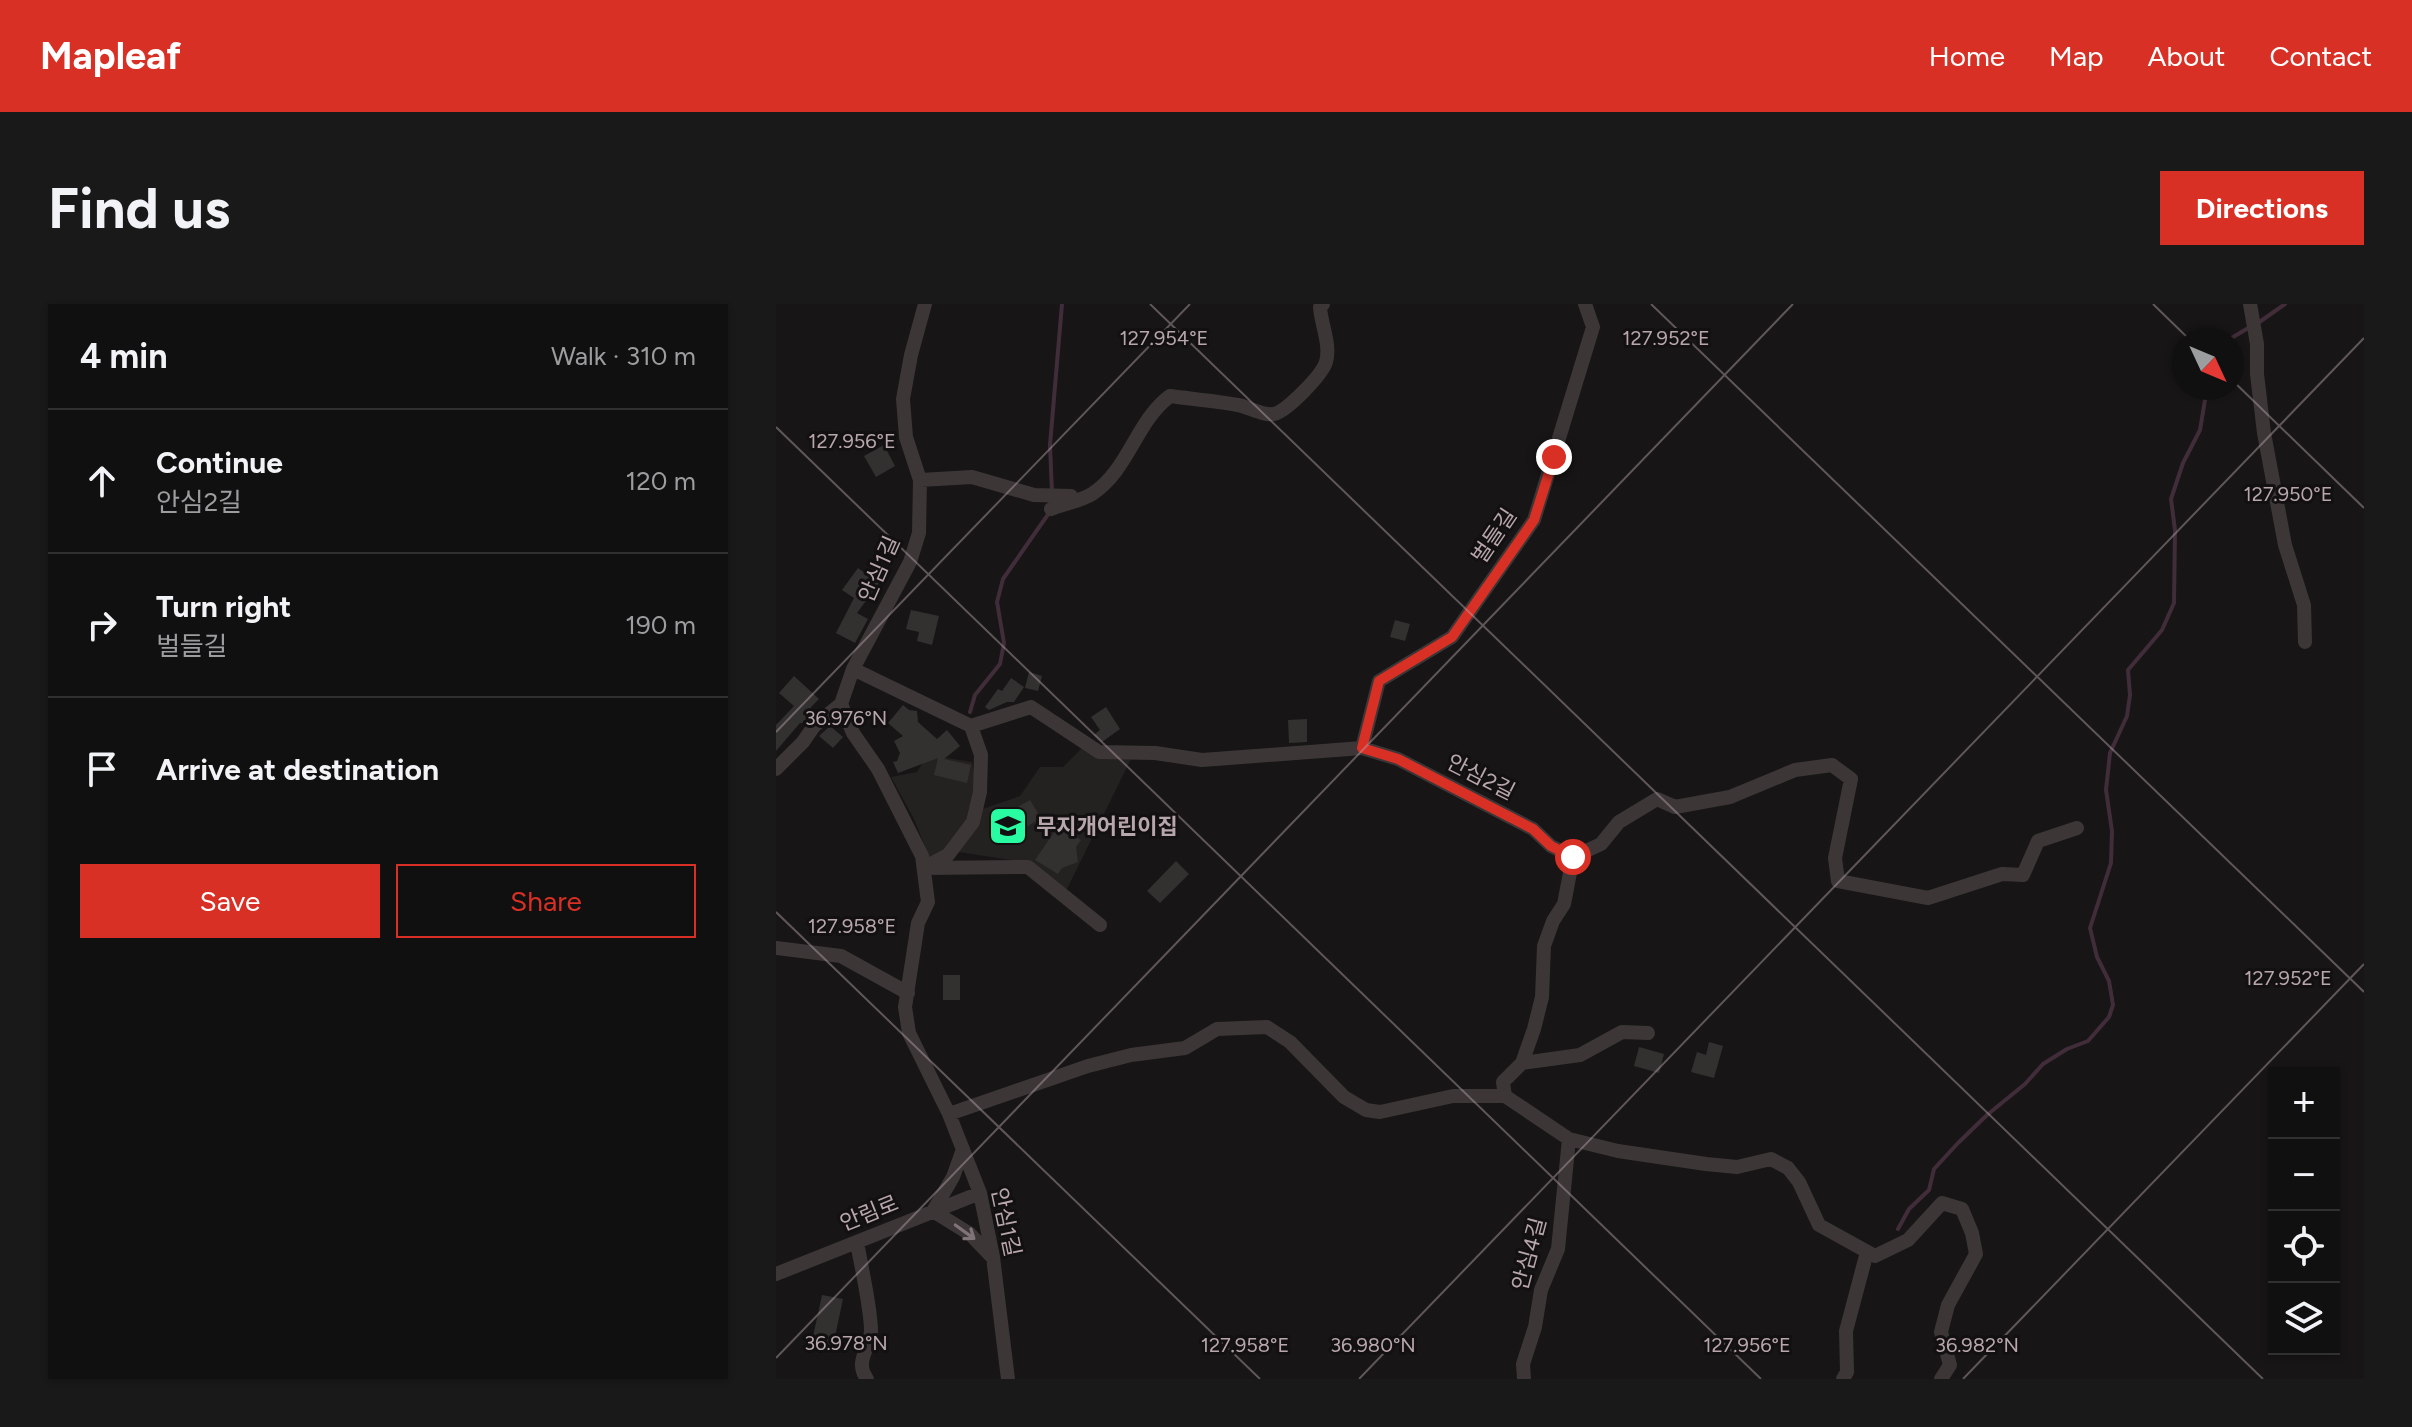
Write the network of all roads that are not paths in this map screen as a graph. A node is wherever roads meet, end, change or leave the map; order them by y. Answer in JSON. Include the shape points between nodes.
{"nodes":[{"id":1,"x":925,"y":304,"type":"edge"},
{"id":2,"x":1323,"y":304,"type":"edge"},
{"id":3,"x":1585,"y":304,"type":"edge"},
{"id":4,"x":2251,"y":310,"type":"edge"},
{"id":5,"x":920,"y":480,"type":"junction"},
{"id":6,"x":1071,"y":496,"type":"dead end"},
{"id":7,"x":1051,"y":509,"type":"dead end"},
{"id":8,"x":2305,"y":642,"type":"dead end"},
{"id":9,"x":853,"y":669,"type":"junction"},
{"id":10,"x":841,"y":704,"type":"junction"},
{"id":11,"x":971,"y":726,"type":"junction"},
{"id":12,"x":1362,"y":748,"type":"junction"},
{"id":13,"x":776,"y":769,"type":"edge"},
{"id":14,"x":2077,"y":828,"type":"dead end"},
{"id":15,"x":1573,"y":857,"type":"junction"},
{"id":16,"x":924,"y":868,"type":"junction"},
{"id":17,"x":1100,"y":925,"type":"dead end"},
{"id":18,"x":776,"y":948,"type":"edge"},
{"id":19,"x":908,"y":993,"type":"junction"},
{"id":20,"x":1648,"y":1033,"type":"dead end"},
{"id":21,"x":1522,"y":1063,"type":"junction"},
{"id":22,"x":1505,"y":1096,"type":"junction"},
{"id":23,"x":949,"y":1114,"type":"junction"},
{"id":24,"x":1569,"y":1139,"type":"junction"},
{"id":25,"x":963,"y":1149,"type":"junction"},
{"id":26,"x":980,"y":1193,"type":"junction"},
{"id":27,"x":933,"y":1211,"type":"junction"},
{"id":28,"x":857,"y":1242,"type":"junction"},
{"id":29,"x":1867,"y":1252,"type":"junction"},
{"id":30,"x":993,"y":1257,"type":"junction"},
{"id":31,"x":776,"y":1274,"type":"edge"},
{"id":32,"x":867,"y":1379,"type":"edge"},
{"id":33,"x":1008,"y":1379,"type":"edge"},
{"id":34,"x":1524,"y":1379,"type":"edge"},
{"id":35,"x":1843,"y":1379,"type":"edge"},
{"id":36,"x":1941,"y":1379,"type":"edge"}],
"edges":[{"from":1,"to":5,"type":"street","name":"안심1길","via":[[903,399],[906,437]]},
{"from":2,"to":7,"type":"street","via":[[1326,361],[1285,410],[1271,415],[1241,405],[1170,396],[1156,406],[1114,475],[1090,496]]},
{"from":3,"to":12,"type":"street","name":"벌들길","via":[[1593,327],[1534,520],[1452,637],[1379,681]]},
{"from":4,"to":8,"type":"street","via":[[2264,433],[2285,545],[2304,605]]},
{"from":5,"to":6,"type":"street","via":[[972,477],[1034,495]]},
{"from":5,"to":9,"type":"street","name":"안심1길","via":[[919,533],[910,562]]},
{"from":9,"to":10,"type":"street","name":"안심1길"},
{"from":9,"to":11,"type":"street"},
{"from":10,"to":13,"type":"street","name":"안심1길"},
{"from":10,"to":16,"type":"street","name":"안심1길","via":[[903,815]]},
{"from":11,"to":12,"type":"street","name":"안심2길","via":[[1031,707],[1099,752],[1202,760]]},
{"from":11,"to":16,"type":"street","via":[[981,755],[973,822],[948,855]]},
{"from":12,"to":15,"type":"street","name":"안심2길","via":[[1398,759],[1533,829]]},
{"from":14,"to":15,"type":"street","via":[[2038,841],[2023,875],[2002,874],[1928,898],[1838,881],[1835,858],[1851,779],[1832,765],[1795,770],[1730,797],[1675,807],[1657,799],[1619,822],[1601,844]]},
{"from":15,"to":21,"type":"street","via":[[1564,904],[1544,946],[1542,997]]},
{"from":16,"to":17,"type":"street","via":[[1028,867]]},
{"from":16,"to":19,"type":"street","name":"안심1길","via":[[928,902],[918,923]]},
{"from":18,"to":19,"type":"street","via":[[841,956]]},
{"from":19,"to":23,"type":"street","name":"안심1길","via":[[909,1033]]},
{"from":20,"to":21,"type":"street","via":[[1622,1032],[1580,1055]]},
{"from":21,"to":22,"type":"street","via":[[1503,1082]]},
{"from":22,"to":23,"type":"street","via":[[1453,1096],[1380,1112],[1366,1110],[1344,1097],[1290,1042],[1267,1027],[1243,1027],[1217,1029],[1185,1048],[1088,1066]]},
{"from":22,"to":24,"type":"street"},
{"from":23,"to":25,"type":"street","name":"안심1길"},
{"from":24,"to":29,"type":"street","via":[[1706,1164],[1737,1167],[1771,1159],[1799,1182],[1819,1225]]},
{"from":24,"to":34,"type":"street","name":"안심4길","via":[[1558,1249],[1541,1290]]},
{"from":25,"to":26,"type":"street","name":"안심1길"},
{"from":25,"to":27,"type":"street"},
{"from":26,"to":27,"type":"street","name":"안림로"},
{"from":26,"to":30,"type":"street","name":"안심1길"},
{"from":27,"to":28,"type":"street","name":"안림로"},
{"from":27,"to":30,"type":"street","one_way":true,"via":[[970,1234]]},
{"from":28,"to":31,"type":"street","name":"안림로"},
{"from":28,"to":32,"type":"street","via":[[871,1333],[861,1359]]},
{"from":29,"to":35,"type":"street","via":[[1846,1331]]},
{"from":29,"to":36,"type":"street","via":[[1875,1256],[1908,1240],[1942,1203],[1962,1209],[1976,1254],[1948,1305],[1941,1332],[1950,1365]]},
{"from":30,"to":33,"type":"street","name":"안심1길"}]}
